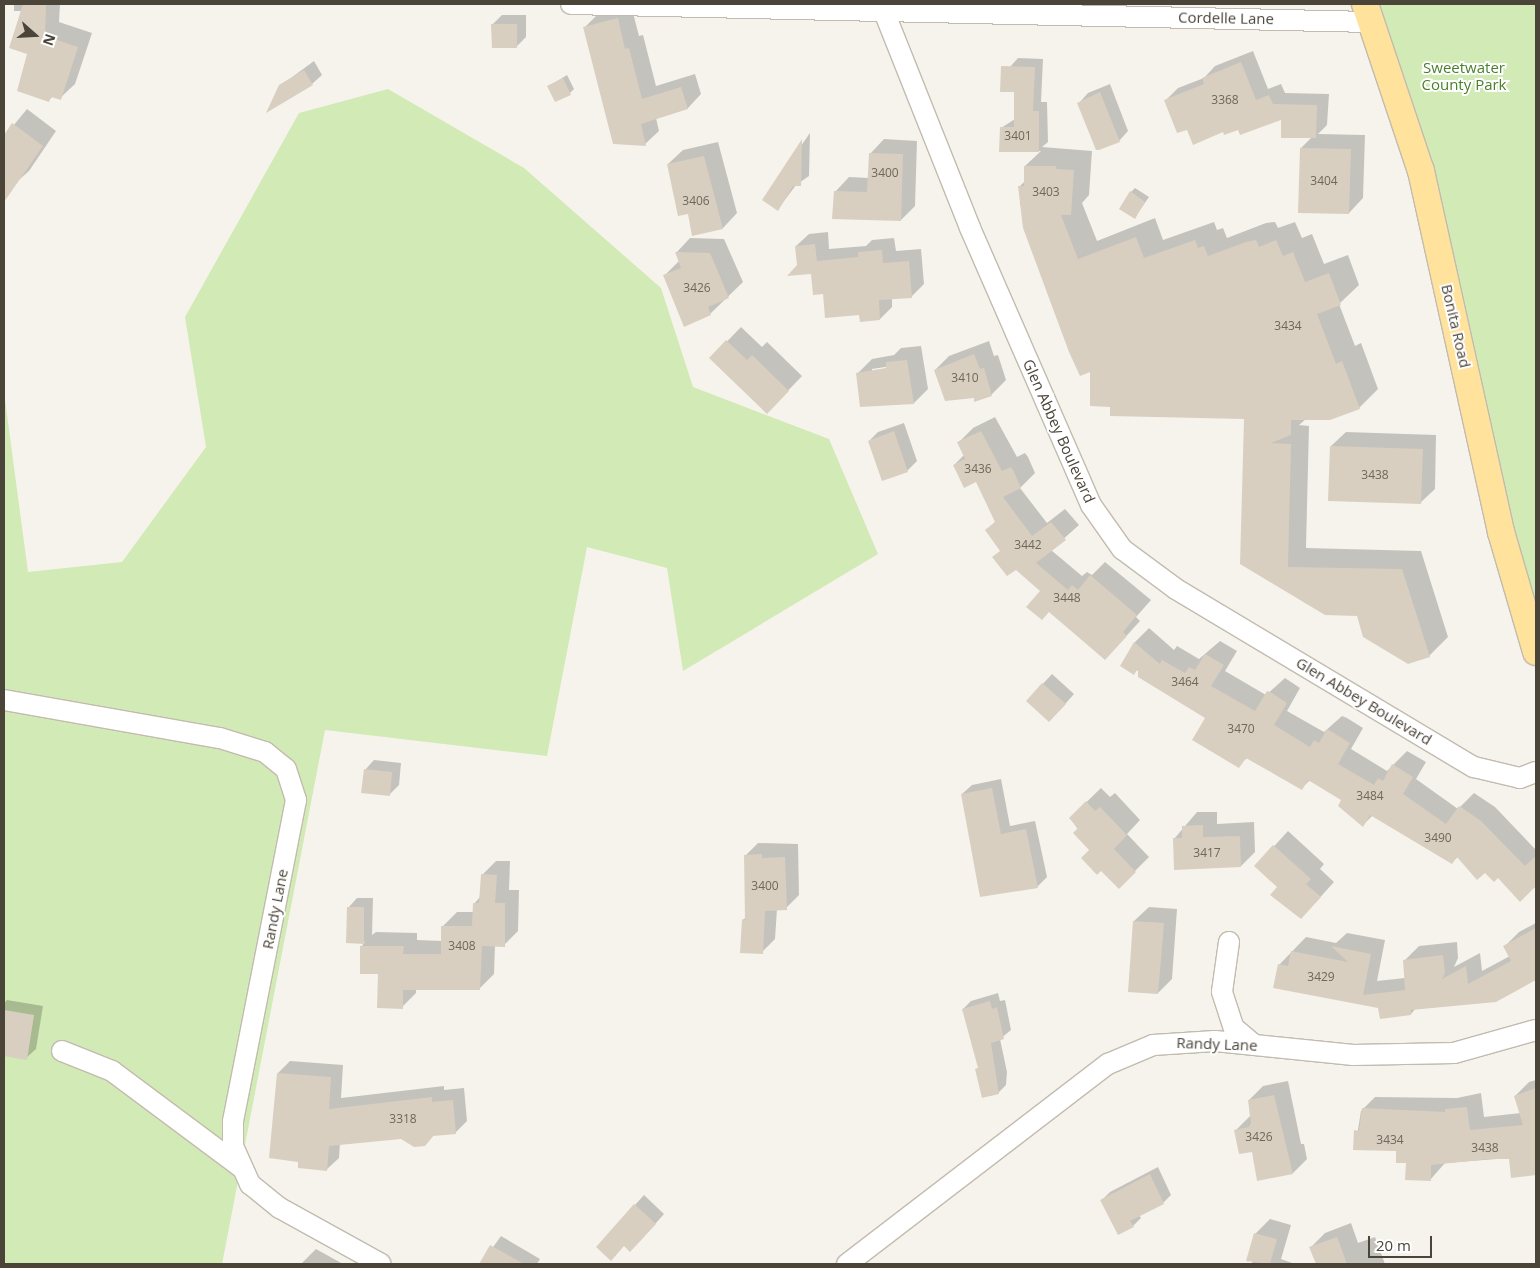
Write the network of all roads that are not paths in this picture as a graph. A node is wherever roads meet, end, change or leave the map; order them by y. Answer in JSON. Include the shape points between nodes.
{"nodes":[{"id":1,"x":571,"y":4,"type":"edge"},
{"id":2,"x":882,"y":7,"type":"edge"},
{"id":3,"x":1368,"y":13,"type":"edge"},
{"id":4,"x":1536,"y":652,"type":"edge"},
{"id":5,"x":4,"y":700,"type":"edge"},
{"id":6,"x":1536,"y":772,"type":"edge"},
{"id":7,"x":1229,"y":942,"type":"dead end"},
{"id":8,"x":1536,"y":1030,"type":"edge"},
{"id":9,"x":1254,"y":1045,"type":"junction"},
{"id":10,"x":62,"y":1051,"type":"dead end"},
{"id":11,"x":243,"y":1168,"type":"junction"},
{"id":12,"x":381,"y":1264,"type":"edge"},
{"id":13,"x":847,"y":1264,"type":"edge"}],
"edges":[{"from":1,"to":2,"type":"street","name":"Cordelle Lane"},
{"from":2,"to":3,"type":"street","name":"Cordelle Lane"},
{"from":2,"to":6,"type":"street","name":"Glen Abbey Boulevard","via":[[970,228],[1091,505],[1122,549],[1176,589],[1474,767],[1520,778]]},
{"from":3,"to":4,"type":"main road","name":"Bonita Road","via":[[1421,171],[1501,532]]},
{"from":5,"to":11,"type":"street","name":"Randy Lane","via":[[220,738],[265,752],[286,769],[296,800],[233,1121],[233,1146]]},
{"from":7,"to":9,"type":"street","via":[[1222,992],[1234,1028]]},
{"from":8,"to":9,"type":"street","name":"Randy Lane","via":[[1454,1053],[1353,1055]]},
{"from":9,"to":13,"type":"street","name":"Randy Lane","via":[[1171,1042],[1153,1045],[1108,1064]]},
{"from":10,"to":11,"type":"street","via":[[112,1071]]},
{"from":11,"to":12,"type":"street","name":"Randy Lane","via":[[250,1184],[280,1208]]}]}
